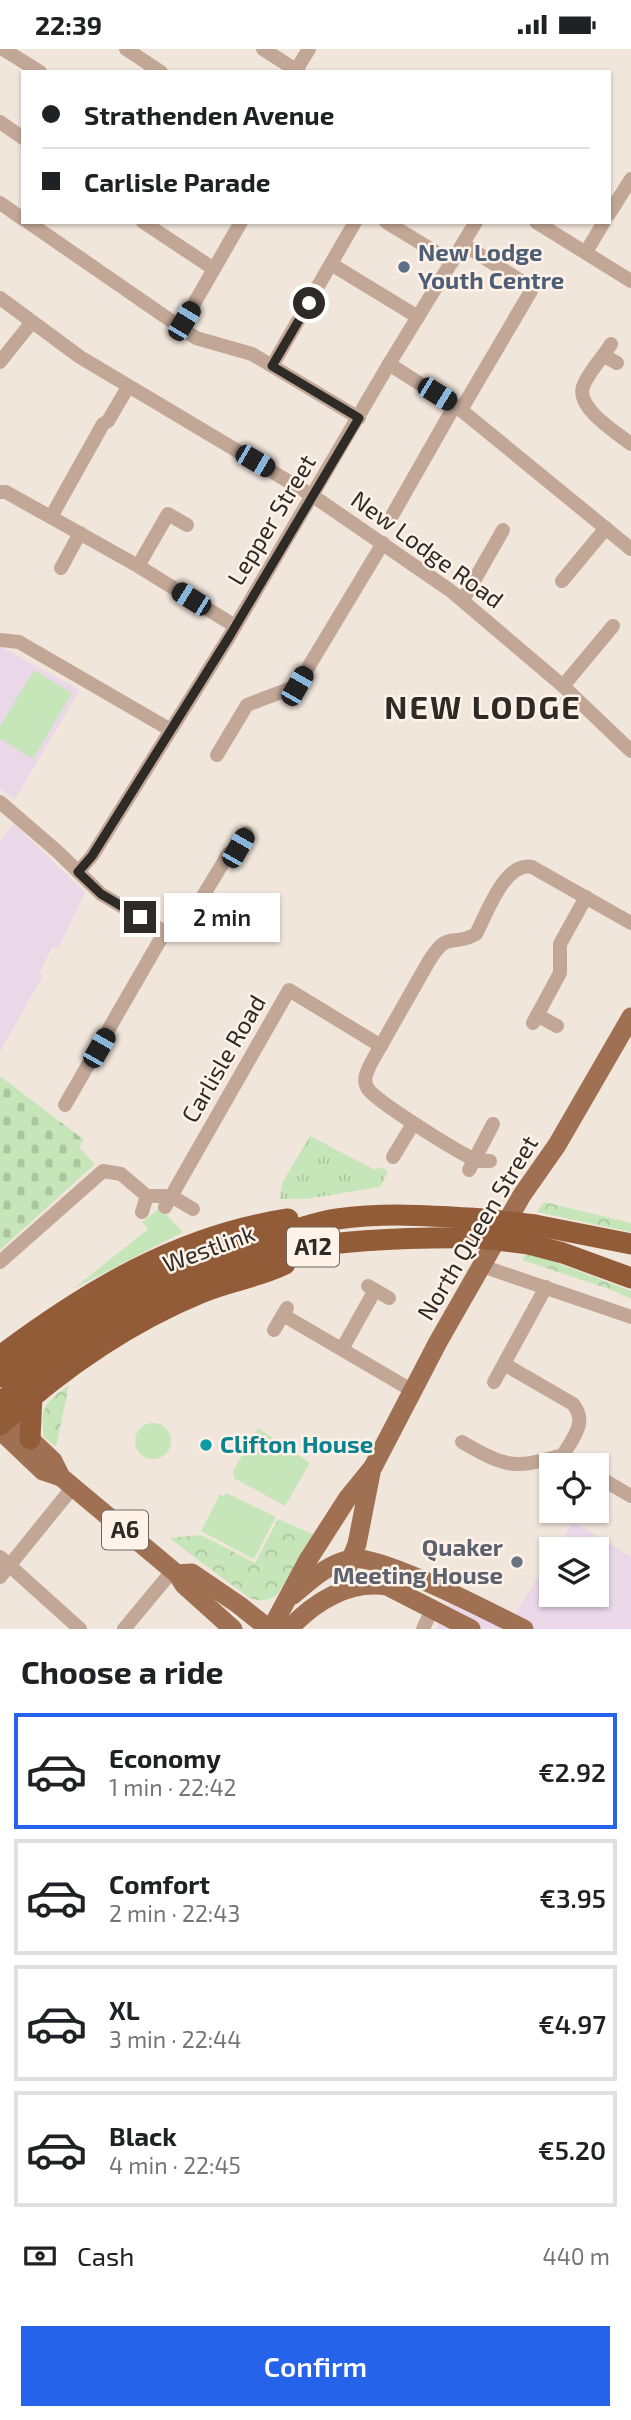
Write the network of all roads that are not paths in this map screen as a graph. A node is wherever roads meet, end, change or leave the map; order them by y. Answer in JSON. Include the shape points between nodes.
{"nodes":[{"id":1,"x":3,"y":49,"type":"edge"},
{"id":2,"x":125,"y":49,"type":"edge"},
{"id":3,"x":263,"y":49,"type":"edge"},
{"id":4,"x":309,"y":49,"type":"edge"},
{"id":5,"x":19,"y":53,"type":"edge"},
{"id":6,"x":38,"y":70,"type":"edge"},
{"id":7,"x":158,"y":70,"type":"edge"},
{"id":8,"x":295,"y":70,"type":"edge"},
{"id":9,"x":298,"y":70,"type":"edge"},
{"id":10,"x":0,"y":122,"type":"edge"},
{"id":11,"x":21,"y":137,"type":"edge"},
{"id":12,"x":631,"y":179,"type":"edge"},
{"id":13,"x":0,"y":203,"type":"edge"},
{"id":14,"x":611,"y":211,"type":"edge"},
{"id":15,"x":21,"y":218,"type":"edge"},
{"id":16,"x":31,"y":224,"type":"edge"},
{"id":17,"x":146,"y":224,"type":"edge"},
{"id":18,"x":240,"y":224,"type":"edge"},
{"id":19,"x":354,"y":224,"type":"edge"},
{"id":20,"x":389,"y":224,"type":"edge"},
{"id":21,"x":475,"y":224,"type":"edge"},
{"id":22,"x":540,"y":224,"type":"edge"},
{"id":23,"x":603,"y":224,"type":"edge"},
{"id":24,"x":463,"y":244,"type":"junction"},
{"id":25,"x":586,"y":252,"type":"junction"},
{"id":26,"x":452,"y":263,"type":"junction"},
{"id":27,"x":331,"y":264,"type":"junction"},
{"id":28,"x":214,"y":269,"type":"junction"},
{"id":29,"x":631,"y":281,"type":"edge"},
{"id":30,"x":0,"y":297,"type":"edge"},
{"id":31,"x":418,"y":317,"type":"junction"},
{"id":32,"x":32,"y":322,"type":"junction"},
{"id":33,"x":180,"y":328,"type":"junction"},
{"id":34,"x":611,"y":354,"type":"dead end"},
{"id":35,"x":0,"y":362,"type":"edge"},
{"id":36,"x":389,"y":364,"type":"junction"},
{"id":37,"x":272,"y":366,"type":"junction"},
{"id":38,"x":128,"y":387,"type":"junction"},
{"id":39,"x":458,"y":407,"type":"junction"},
{"id":40,"x":359,"y":418,"type":"junction"},
{"id":41,"x":631,"y":445,"type":"edge"},
{"id":42,"x":0,"y":492,"type":"edge"},
{"id":43,"x":313,"y":496,"type":"junction"},
{"id":44,"x":393,"y":514,"type":"dead end"},
{"id":45,"x":51,"y":517,"type":"junction"},
{"id":46,"x":187,"y":525,"type":"dead end"},
{"id":47,"x":606,"y":528,"type":"junction"},
{"id":48,"x":503,"y":530,"type":"dead end"},
{"id":49,"x":80,"y":533,"type":"junction"},
{"id":50,"x":383,"y":543,"type":"junction"},
{"id":51,"x":631,"y":549,"type":"edge"},
{"id":52,"x":138,"y":566,"type":"junction"},
{"id":53,"x":61,"y":568,"type":"dead end"},
{"id":54,"x":562,"y":581,"type":"dead end"},
{"id":55,"x":463,"y":600,"type":"junction"},
{"id":56,"x":235,"y":626,"type":"junction"},
{"id":57,"x":613,"y":626,"type":"dead end"},
{"id":58,"x":0,"y":640,"type":"edge"},
{"id":59,"x":562,"y":687,"type":"junction"},
{"id":60,"x":169,"y":729,"type":"junction"},
{"id":61,"x":631,"y":751,"type":"edge"},
{"id":62,"x":217,"y":755,"type":"dead end"},
{"id":63,"x":0,"y":802,"type":"edge"},
{"id":64,"x":246,"y":833,"type":"dead end"},
{"id":65,"x":78,"y":872,"type":"junction"},
{"id":66,"x":586,"y":897,"type":"junction"},
{"id":67,"x":631,"y":923,"type":"edge"},
{"id":68,"x":163,"y":935,"type":"junction"},
{"id":69,"x":631,"y":1017,"type":"edge"},
{"id":70,"x":557,"y":1026,"type":"dead end"},
{"id":71,"x":381,"y":1045,"type":"junction"},
{"id":72,"x":65,"y":1105,"type":"dead end"},
{"id":73,"x":413,"y":1124,"type":"junction"},
{"id":74,"x":493,"y":1124,"type":"dead end"},
{"id":75,"x":393,"y":1157,"type":"dead end"},
{"id":76,"x":491,"y":1161,"type":"dead end"},
{"id":77,"x":472,"y":1164,"type":"junction"},
{"id":78,"x":146,"y":1196,"type":"junction"},
{"id":79,"x":168,"y":1202,"type":"junction"},
{"id":80,"x":193,"y":1209,"type":"dead end"},
{"id":81,"x":142,"y":1212,"type":"dead end"},
{"id":82,"x":336,"y":1219,"type":"junction"},
{"id":83,"x":483,"y":1229,"type":"junction"},
{"id":84,"x":532,"y":1234,"type":"junction"},
{"id":85,"x":631,"y":1244,"type":"edge"},
{"id":86,"x":319,"y":1246,"type":"junction"},
{"id":87,"x":0,"y":1262,"type":"edge"},
{"id":88,"x":482,"y":1266,"type":"junction"},
{"id":89,"x":631,"y":1278,"type":"edge"},
{"id":90,"x":546,"y":1287,"type":"junction"},
{"id":91,"x":388,"y":1298,"type":"dead end"},
{"id":92,"x":631,"y":1317,"type":"edge"},
{"id":93,"x":274,"y":1330,"type":"dead end"},
{"id":94,"x":342,"y":1349,"type":"junction"},
{"id":95,"x":0,"y":1356,"type":"edge"},
{"id":96,"x":504,"y":1364,"type":"junction"},
{"id":97,"x":0,"y":1377,"type":"edge"},
{"id":98,"x":494,"y":1382,"type":"dead end"},
{"id":99,"x":413,"y":1391,"type":"junction"},
{"id":100,"x":32,"y":1395,"type":"junction"},
{"id":101,"x":0,"y":1418,"type":"edge"},
{"id":102,"x":30,"y":1439,"type":"junction"},
{"id":103,"x":462,"y":1442,"type":"dead end"},
{"id":104,"x":565,"y":1453,"type":"edge"},
{"id":105,"x":539,"y":1462,"type":"edge"},
{"id":106,"x":373,"y":1467,"type":"junction"},
{"id":107,"x":67,"y":1482,"type":"junction"},
{"id":108,"x":609,"y":1483,"type":"edge"},
{"id":109,"x":631,"y":1496,"type":"edge"},
{"id":110,"x":338,"y":1514,"type":"junction"},
{"id":111,"x":363,"y":1514,"type":"junction"},
{"id":112,"x":326,"y":1534,"type":"junction"},
{"id":113,"x":353,"y":1559,"type":"junction"},
{"id":114,"x":3,"y":1567,"type":"edge"},
{"id":115,"x":393,"y":1567,"type":"junction"},
{"id":116,"x":175,"y":1572,"type":"junction"},
{"id":117,"x":332,"y":1594,"type":"junction"},
{"id":118,"x":287,"y":1600,"type":"junction"},
{"id":119,"x":432,"y":1609,"type":"junction"},
{"id":120,"x":80,"y":1629,"type":"edge"},
{"id":121,"x":124,"y":1629,"type":"edge"},
{"id":122,"x":233,"y":1629,"type":"edge"},
{"id":123,"x":270,"y":1629,"type":"edge"},
{"id":124,"x":289,"y":1629,"type":"edge"},
{"id":125,"x":309,"y":1629,"type":"edge"},
{"id":126,"x":423,"y":1629,"type":"edge"},
{"id":127,"x":471,"y":1629,"type":"edge"},
{"id":128,"x":524,"y":1629,"type":"edge"}],
"edges":[{"from":1,"to":5,"type":"street"},
{"from":2,"to":7,"type":"street"},
{"from":3,"to":8,"type":"street"},
{"from":4,"to":9,"type":"street"},
{"from":5,"to":6,"type":"street"},
{"from":10,"to":11,"type":"street"},
{"from":12,"to":14,"type":"street"},
{"from":13,"to":15,"type":"street"},
{"from":16,"to":33,"type":"street"},
{"from":17,"to":28,"type":"street"},
{"from":18,"to":28,"type":"street"},
{"from":19,"to":27,"type":"street"},
{"from":20,"to":26,"type":"street"},
{"from":21,"to":24,"type":"street","name":"Lepper Street"},
{"from":22,"to":25,"type":"street"},
{"from":23,"to":25,"type":"street"},
{"from":24,"to":26,"type":"street","name":"Lepper Street"},
{"from":24,"to":39,"type":"street","via":[[531,291]]},
{"from":25,"to":29,"type":"street"},
{"from":26,"to":31,"type":"street","name":"Lepper Street"},
{"from":27,"to":31,"type":"street"},
{"from":27,"to":37,"type":"street"},
{"from":28,"to":33,"type":"street"},
{"from":30,"to":32,"type":"street","name":"New Lodge Road"},
{"from":31,"to":36,"type":"street","name":"Lepper Street"},
{"from":32,"to":35,"type":"street"},
{"from":32,"to":38,"type":"street","name":"New Lodge Road"},
{"from":33,"to":37,"type":"street"},
{"from":34,"to":41,"type":"street","via":[[583,387],[582,399]]},
{"from":36,"to":39,"type":"street"},
{"from":36,"to":40,"type":"street","name":"Lepper Street"},
{"from":37,"to":40,"type":"street"},
{"from":38,"to":43,"type":"street","name":"New Lodge Road"},
{"from":38,"to":45,"type":"street"},
{"from":39,"to":44,"type":"street"},
{"from":39,"to":47,"type":"street"},
{"from":40,"to":43,"type":"street","name":"Lepper Street"},
{"from":42,"to":45,"type":"street"},
{"from":43,"to":50,"type":"street","name":"New Lodge Road"},
{"from":43,"to":56,"type":"street","name":"Lepper Street"},
{"from":45,"to":49,"type":"street"},
{"from":46,"to":52,"type":"street","via":[[167,514]]},
{"from":47,"to":51,"type":"street"},
{"from":47,"to":54,"type":"street"},
{"from":48,"to":55,"type":"street"},
{"from":49,"to":52,"type":"street"},
{"from":49,"to":53,"type":"street"},
{"from":50,"to":55,"type":"street","name":"New Lodge Road"},
{"from":50,"to":62,"type":"street","via":[[297,686],[247,705]]},
{"from":52,"to":56,"type":"street"},
{"from":55,"to":59,"type":"street","name":"New Lodge Road"},
{"from":56,"to":60,"type":"street","name":"Lepper Street"},
{"from":57,"to":59,"type":"street"},
{"from":58,"to":60,"type":"street","via":[[19,642]]},
{"from":59,"to":61,"type":"street","name":"New Lodge Road"},
{"from":60,"to":65,"type":"street","name":"Lepper Street"},
{"from":63,"to":65,"type":"street"},
{"from":64,"to":68,"type":"street","via":[[180,934]]},
{"from":65,"to":68,"type":"street","via":[[101,894]]},
{"from":66,"to":67,"type":"street"},
{"from":66,"to":70,"type":"street","via":[[560,944],[560,973],[535,1019]]},
{"from":66,"to":71,"type":"street","via":[[532,867],[513,870],[476,934],[439,946]]},
{"from":68,"to":72,"type":"street"},
{"from":69,"to":88,"type":"main road","name":"North Queen Street"},
{"from":71,"to":73,"type":"street","via":[[365,1077],[367,1087]]},
{"from":71,"to":79,"type":"street","name":"Carlisle Road","via":[[289,990]]},
{"from":73,"to":75,"type":"street"},
{"from":73,"to":77,"type":"street"},
{"from":74,"to":77,"type":"street"},
{"from":76,"to":77,"type":"street"},
{"from":78,"to":79,"type":"street"},
{"from":78,"to":81,"type":"street"},
{"from":78,"to":87,"type":"street","via":[[121,1174],[103,1171]]},
{"from":79,"to":80,"type":"street"},
{"from":82,"to":83,"type":"highway","name":"Westlink","number":"A12","via":[[407,1214]]},
{"from":82,"to":95,"type":"highway","via":[[258,1224],[188,1245],[75,1302]]},
{"from":82,"to":97,"type":"highway","name":"Westlink","number":"A12","via":[[217,1251],[152,1278],[60,1329]]},
{"from":83,"to":84,"type":"highway","name":"Westlink","number":"A12","bridge":true},
{"from":83,"to":86,"type":"highway","name":"Westlink","number":"A12"},
{"from":84,"to":85,"type":"highway","name":"Westlink","number":"A12"},
{"from":84,"to":89,"type":"highway","name":"Westlink","number":"A12","via":[[563,1252]]},
{"from":86,"to":100,"type":"highway","via":[[274,1269],[205,1291],[147,1318]]},
{"from":86,"to":101,"type":"highway","name":"Westlink","number":"A12","via":[[222,1270],[143,1303],[33,1374]]},
{"from":88,"to":90,"type":"street"},
{"from":88,"to":99,"type":"main road","name":"North Queen Street"},
{"from":90,"to":92,"type":"street"},
{"from":90,"to":96,"type":"street"},
{"from":91,"to":94,"type":"street","via":[[371,1288]]},
{"from":93,"to":94,"type":"street","via":[[285,1311]]},
{"from":94,"to":99,"type":"street"},
{"from":96,"to":98,"type":"street"},
{"from":96,"to":104,"type":"street","via":[[579,1411],[579,1427]]},
{"from":99,"to":106,"type":"main road","name":"North Queen Street"},
{"from":100,"to":101,"type":"highway"},
{"from":100,"to":102,"type":"highway"},
{"from":101,"to":102,"type":"main road","number":"A6","via":[[11,1421]]},
{"from":101,"to":107,"type":"main road","number":"A6","via":[[1,1431],[43,1471]]},
{"from":102,"to":107,"type":"main road","number":"A6"},
{"from":103,"to":105,"type":"street","via":[[505,1464]]},
{"from":106,"to":110,"type":"main road","name":"North Queen Street"},
{"from":106,"to":111,"type":"main road","name":"North Queen Street"},
{"from":107,"to":114,"type":"street"},
{"from":107,"to":116,"type":"main road","number":"A6"},
{"from":108,"to":109,"type":"street"},
{"from":110,"to":111,"type":"main road"},
{"from":110,"to":112,"type":"main road","name":"North Queen Street"},
{"from":111,"to":112,"type":"main road"},
{"from":111,"to":113,"type":"main road","name":"North Queen Street"},
{"from":111,"to":115,"type":"main road","via":[[372,1542]]},
{"from":112,"to":118,"type":"main road","name":"North Queen Street"},
{"from":113,"to":115,"type":"main road"},
{"from":113,"to":117,"type":"main road","name":"North Queen Street"},
{"from":113,"to":118,"type":"main road","via":[[325,1568]]},
{"from":114,"to":120,"type":"street"},
{"from":115,"to":128,"type":"main road"},
{"from":116,"to":121,"type":"street"},
{"from":116,"to":122,"type":"main road","number":"A6"},
{"from":116,"to":123,"type":"main road","number":"A6","via":[[192,1573]]},
{"from":117,"to":119,"type":"main road","via":[[387,1586]]},
{"from":117,"to":124,"type":"main road"},
{"from":117,"to":125,"type":"main road","name":"North Queen Street"},
{"from":118,"to":123,"type":"main road","name":"North Queen Street"},
{"from":119,"to":126,"type":"street"},
{"from":119,"to":127,"type":"main road"}]}
